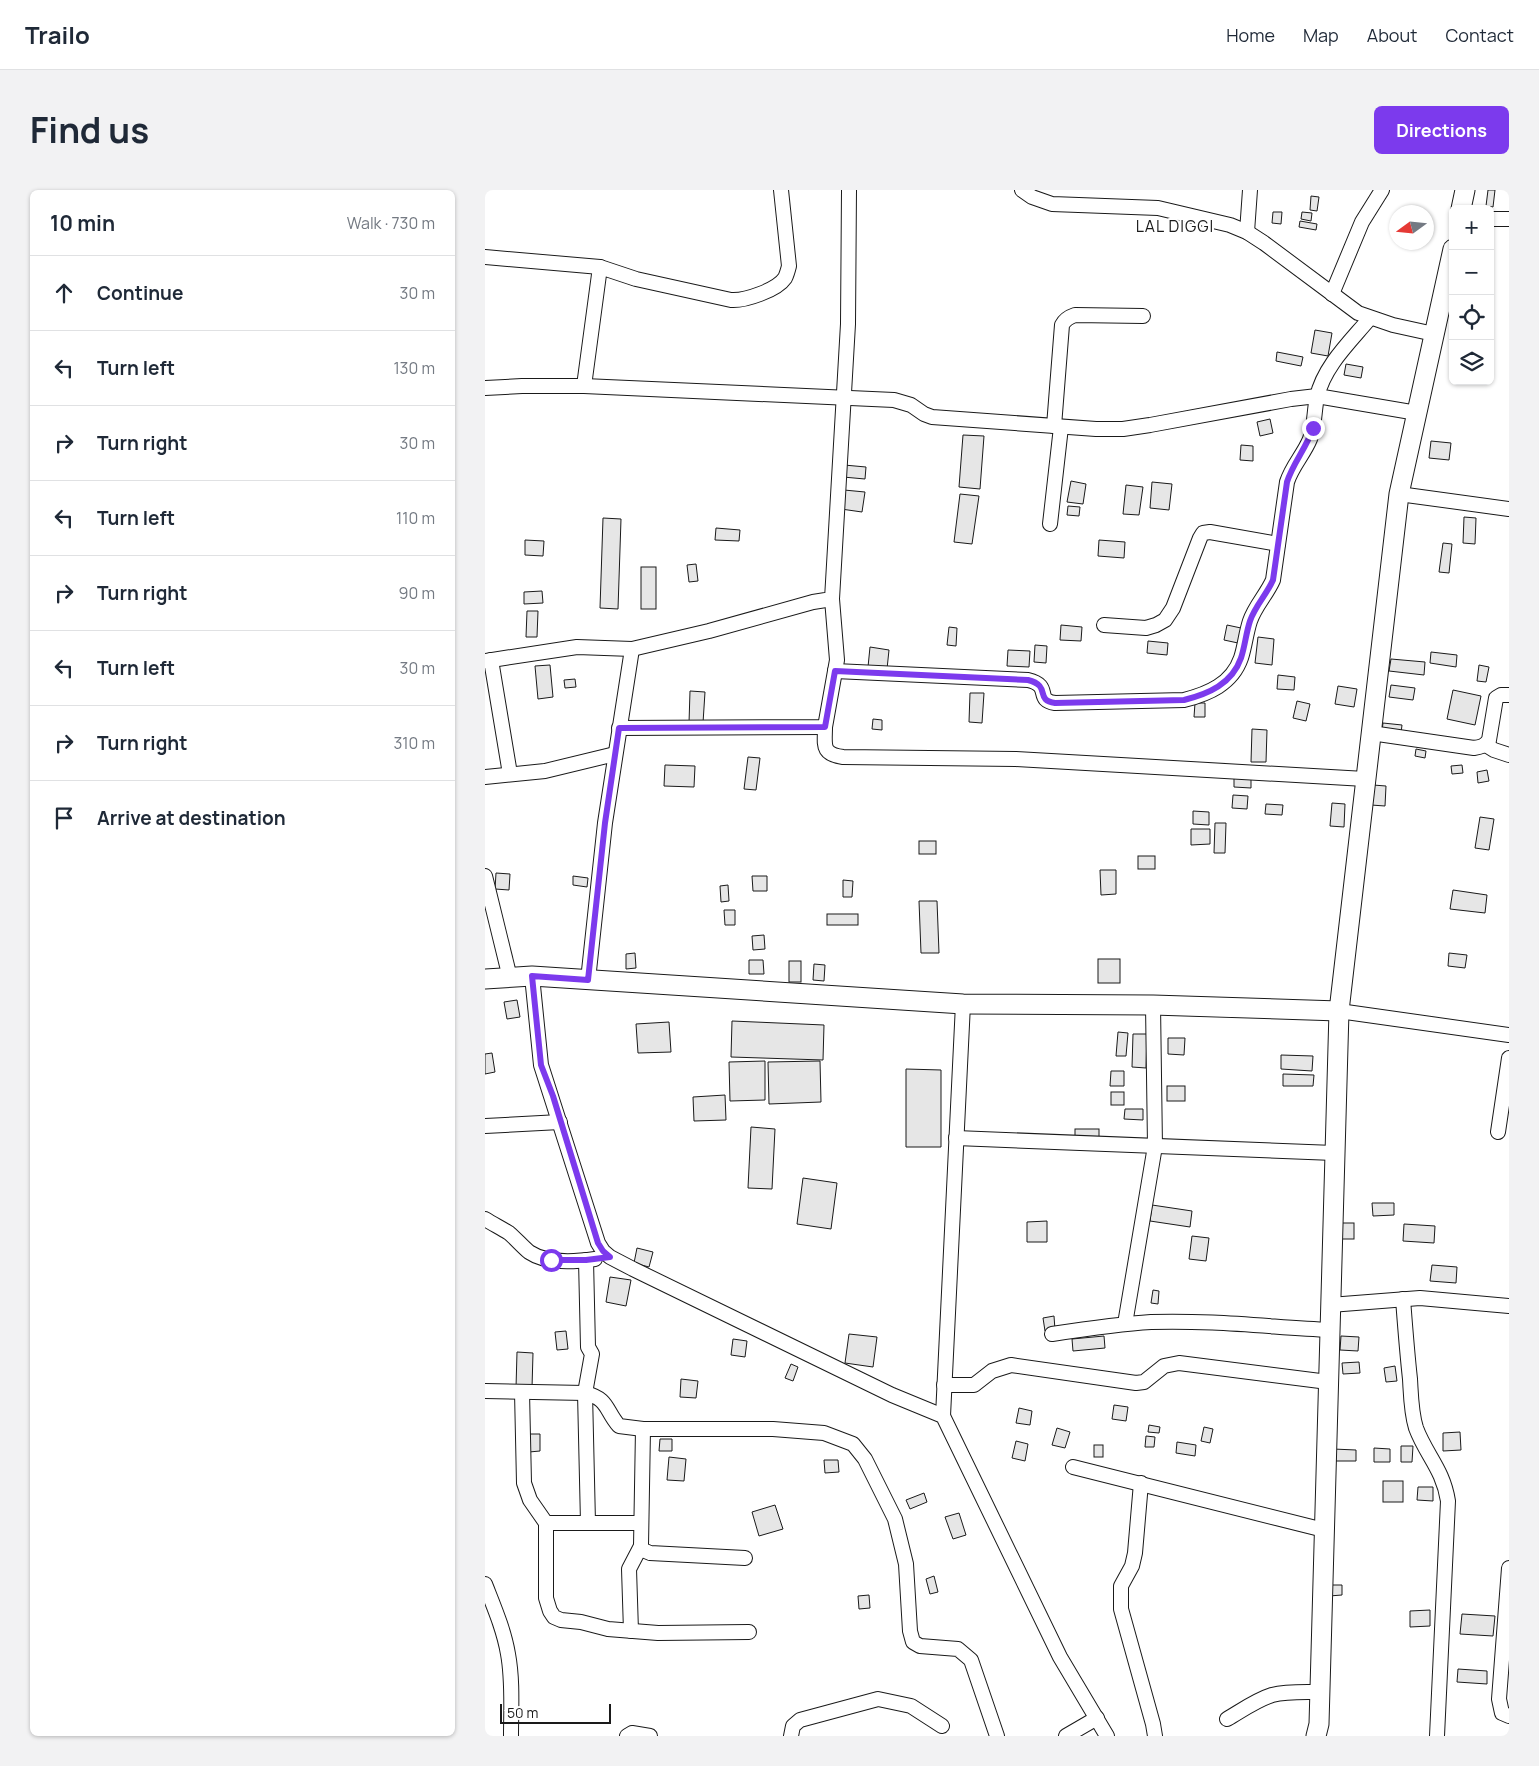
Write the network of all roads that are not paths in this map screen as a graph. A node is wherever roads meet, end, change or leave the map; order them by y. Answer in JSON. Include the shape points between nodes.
{"nodes":[{"id":1,"x":781,"y":190,"type":"edge"},
{"id":2,"x":849,"y":190,"type":"edge"},
{"id":3,"x":1022,"y":190,"type":"edge"},
{"id":4,"x":1250,"y":190,"type":"edge"},
{"id":5,"x":1383,"y":190,"type":"edge"},
{"id":6,"x":1465,"y":190,"type":"edge"},
{"id":7,"x":1462,"y":205,"type":"edge"},
{"id":8,"x":1494,"y":219,"type":"edge"},
{"id":9,"x":1509,"y":219,"type":"edge"},
{"id":10,"x":1247,"y":232,"type":"junction"},
{"id":11,"x":1453,"y":250,"type":"edge"},
{"id":12,"x":485,"y":257,"type":"edge"},
{"id":13,"x":600,"y":267,"type":"junction"},
{"id":14,"x":1332,"y":294,"type":"junction"},
{"id":15,"x":1143,"y":316,"type":"dead end"},
{"id":16,"x":1370,"y":318,"type":"junction"},
{"id":17,"x":1434,"y":334,"type":"junction"},
{"id":18,"x":584,"y":386,"type":"junction"},
{"id":19,"x":485,"y":388,"type":"edge"},
{"id":20,"x":1317,"y":396,"type":"junction"},
{"id":21,"x":844,"y":397,"type":"junction"},
{"id":22,"x":1417,"y":412,"type":"junction"},
{"id":23,"x":1057,"y":426,"type":"junction"},
{"id":24,"x":1399,"y":494,"type":"junction"},
{"id":25,"x":1509,"y":509,"type":"edge"},
{"id":26,"x":1050,"y":524,"type":"dead end"},
{"id":27,"x":1278,"y":544,"type":"junction"},
{"id":28,"x":832,"y":600,"type":"junction"},
{"id":29,"x":1104,"y":625,"type":"dead end"},
{"id":30,"x":632,"y":649,"type":"junction"},
{"id":31,"x":488,"y":661,"type":"edge"},
{"id":32,"x":835,"y":671,"type":"junction"},
{"id":33,"x":1509,"y":694,"type":"edge"},
{"id":34,"x":825,"y":727,"type":"junction"},
{"id":35,"x":619,"y":728,"type":"junction"},
{"id":36,"x":1371,"y":733,"type":"junction"},
{"id":37,"x":1486,"y":745,"type":"junction"},
{"id":38,"x":615,"y":754,"type":"junction"},
{"id":39,"x":1509,"y":755,"type":"edge"},
{"id":40,"x":510,"y":774,"type":"junction"},
{"id":41,"x":485,"y":777,"type":"edge"},
{"id":42,"x":1365,"y":779,"type":"junction"},
{"id":43,"x":485,"y":876,"type":"edge"},
{"id":44,"x":532,"y":976,"type":"junction"},
{"id":45,"x":510,"y":978,"type":"junction"},
{"id":46,"x":485,"y":979,"type":"edge"},
{"id":47,"x":588,"y":980,"type":"junction"},
{"id":48,"x":963,"y":1004,"type":"junction"},
{"id":49,"x":1153,"y":1005,"type":"junction"},
{"id":50,"x":1339,"y":1012,"type":"junction"},
{"id":51,"x":1509,"y":1035,"type":"edge"},
{"id":52,"x":1509,"y":1058,"type":"edge"},
{"id":53,"x":560,"y":1122,"type":"junction"},
{"id":54,"x":485,"y":1126,"type":"edge"},
{"id":55,"x":1498,"y":1132,"type":"dead end"},
{"id":56,"x":956,"y":1138,"type":"junction"},
{"id":57,"x":1155,"y":1146,"type":"junction"},
{"id":58,"x":1334,"y":1153,"type":"junction"},
{"id":59,"x":485,"y":1219,"type":"edge"},
{"id":60,"x":610,"y":1257,"type":"junction"},
{"id":61,"x":586,"y":1260,"type":"junction"},
{"id":62,"x":1403,"y":1299,"type":"junction"},
{"id":63,"x":1330,"y":1305,"type":"junction"},
{"id":64,"x":1509,"y":1306,"type":"edge"},
{"id":65,"x":1125,"y":1324,"type":"junction"},
{"id":66,"x":1330,"y":1330,"type":"junction"},
{"id":67,"x":1053,"y":1334,"type":"dead end"},
{"id":68,"x":1328,"y":1382,"type":"junction"},
{"id":69,"x":944,"y":1385,"type":"junction"},
{"id":70,"x":485,"y":1391,"type":"edge"},
{"id":71,"x":522,"y":1392,"type":"junction"},
{"id":72,"x":585,"y":1393,"type":"junction"},
{"id":73,"x":943,"y":1416,"type":"junction"},
{"id":74,"x":643,"y":1429,"type":"junction"},
{"id":75,"x":1073,"y":1467,"type":"dead end"},
{"id":76,"x":1141,"y":1483,"type":"junction"},
{"id":77,"x":546,"y":1523,"type":"junction"},
{"id":78,"x":588,"y":1523,"type":"junction"},
{"id":79,"x":641,"y":1523,"type":"junction"},
{"id":80,"x":1324,"y":1530,"type":"junction"},
{"id":81,"x":641,"y":1546,"type":"junction"},
{"id":82,"x":745,"y":1558,"type":"dead end"},
{"id":83,"x":1509,"y":1568,"type":"edge"},
{"id":84,"x":485,"y":1584,"type":"edge"},
{"id":85,"x":631,"y":1631,"type":"junction"},
{"id":86,"x":749,"y":1632,"type":"dead end"},
{"id":87,"x":1319,"y":1692,"type":"junction"},
{"id":88,"x":1509,"y":1716,"type":"edge"},
{"id":89,"x":1097,"y":1718,"type":"junction"},
{"id":90,"x":1227,"y":1720,"type":"dead end"},
{"id":91,"x":942,"y":1726,"type":"dead end"},
{"id":92,"x":511,"y":1736,"type":"edge"},
{"id":93,"x":627,"y":1736,"type":"edge"},
{"id":94,"x":650,"y":1736,"type":"edge"},
{"id":95,"x":791,"y":1736,"type":"edge"},
{"id":96,"x":997,"y":1736,"type":"edge"},
{"id":97,"x":1066,"y":1736,"type":"edge"},
{"id":98,"x":1107,"y":1736,"type":"edge"},
{"id":99,"x":1155,"y":1736,"type":"edge"},
{"id":100,"x":1316,"y":1736,"type":"edge"},
{"id":101,"x":1437,"y":1736,"type":"edge"}],
"edges":[{"from":1,"to":13,"type":"street","via":[[789,266],[786,277],[780,284],[750,298],[731,300],[636,279]]},
{"from":2,"to":21,"type":"street"},
{"from":3,"to":10,"type":"street","via":[[1032,198],[1052,204],[1158,208]]},
{"from":4,"to":10,"type":"street"},
{"from":5,"to":14,"type":"street","via":[[1362,222]]},
{"from":6,"to":7,"type":"street"},
{"from":8,"to":9,"type":"street"},
{"from":10,"to":14,"type":"street"},
{"from":11,"to":17,"type":"street"},
{"from":12,"to":13,"type":"street"},
{"from":13,"to":18,"type":"street"},
{"from":14,"to":16,"type":"street"},
{"from":15,"to":23,"type":"street","via":[[1075,316],[1065,321]]},
{"from":16,"to":17,"type":"street"},
{"from":16,"to":20,"type":"street","via":[[1331,366]]},
{"from":17,"to":22,"type":"street"},
{"from":18,"to":19,"type":"street"},
{"from":18,"to":21,"type":"street"},
{"from":20,"to":22,"type":"street"},
{"from":20,"to":23,"type":"street","via":[[1123,429]]},
{"from":20,"to":27,"type":"street","via":[[1309,441],[1287,482]]},
{"from":21,"to":23,"type":"street","via":[[904,402],[931,416]]},
{"from":21,"to":28,"type":"street"},
{"from":22,"to":24,"type":"street"},
{"from":23,"to":26,"type":"street"},
{"from":24,"to":25,"type":"street"},
{"from":24,"to":36,"type":"street"},
{"from":27,"to":29,"type":"street","via":[[1203,533],[1173,608],[1165,620],[1146,628]]},
{"from":27,"to":32,"type":"street","via":[[1273,580],[1251,619],[1241,659],[1233,675],[1221,686],[1184,700],[1055,703],[1044,698],[1038,683],[1028,680]]},
{"from":28,"to":30,"type":"street","via":[[813,602],[709,632]]},
{"from":28,"to":32,"type":"street"},
{"from":30,"to":31,"type":"street","via":[[577,647]]},
{"from":30,"to":35,"type":"street"},
{"from":31,"to":40,"type":"street"},
{"from":32,"to":34,"type":"street"},
{"from":33,"to":37,"type":"street","via":[[1496,698]]},
{"from":34,"to":35,"type":"street"},
{"from":34,"to":42,"type":"street","via":[[827,752],[843,757],[1016,759]]},
{"from":35,"to":38,"type":"street"},
{"from":36,"to":37,"type":"street","via":[[1474,748]]},
{"from":36,"to":42,"type":"street"},
{"from":37,"to":39,"type":"street"},
{"from":38,"to":40,"type":"street","via":[[545,771]]},
{"from":38,"to":47,"type":"street"},
{"from":40,"to":41,"type":"street"},
{"from":42,"to":50,"type":"street"},
{"from":43,"to":45,"type":"street"},
{"from":44,"to":45,"type":"street"},
{"from":44,"to":47,"type":"street"},
{"from":44,"to":53,"type":"street","via":[[541,1065]]},
{"from":45,"to":46,"type":"street"},
{"from":47,"to":48,"type":"street"},
{"from":48,"to":49,"type":"street"},
{"from":48,"to":56,"type":"street"},
{"from":49,"to":50,"type":"street"},
{"from":49,"to":57,"type":"street"},
{"from":50,"to":51,"type":"street"},
{"from":50,"to":58,"type":"street"},
{"from":52,"to":55,"type":"street"},
{"from":53,"to":54,"type":"street"},
{"from":53,"to":60,"type":"street","via":[[598,1243]]},
{"from":56,"to":57,"type":"street"},
{"from":56,"to":69,"type":"street"},
{"from":57,"to":58,"type":"street"},
{"from":57,"to":65,"type":"street"},
{"from":58,"to":63,"type":"street"},
{"from":59,"to":61,"type":"street","via":[[540,1257]]},
{"from":60,"to":61,"type":"street"},
{"from":60,"to":73,"type":"street"},
{"from":61,"to":72,"type":"street","via":[[588,1347],[591,1354]]},
{"from":62,"to":63,"type":"street"},
{"from":62,"to":64,"type":"street","via":[[1460,1300]]},
{"from":62,"to":101,"type":"street","via":[[1416,1427],[1441,1474],[1448,1500]]},
{"from":63,"to":66,"type":"street"},
{"from":65,"to":66,"type":"street","via":[[1179,1322]]},
{"from":65,"to":67,"type":"street"},
{"from":66,"to":68,"type":"street"},
{"from":68,"to":69,"type":"street","via":[[1179,1363],[1164,1366],[1144,1382],[1136,1384],[1011,1365],[992,1371],[974,1385]]},
{"from":68,"to":80,"type":"street"},
{"from":69,"to":73,"type":"street"},
{"from":70,"to":71,"type":"street"},
{"from":71,"to":72,"type":"street"},
{"from":71,"to":77,"type":"street","via":[[524,1483],[530,1500]]},
{"from":72,"to":74,"type":"street","via":[[602,1399],[619,1426]]},
{"from":72,"to":78,"type":"street"},
{"from":73,"to":89,"type":"street","via":[[1060,1657]]},
{"from":74,"to":79,"type":"street"},
{"from":74,"to":96,"type":"street","via":[[824,1433],[853,1444],[865,1459],[895,1519],[906,1564],[913,1642],[920,1646],[957,1649],[971,1660]]},
{"from":75,"to":76,"type":"street"},
{"from":76,"to":80,"type":"street"},
{"from":76,"to":99,"type":"street","via":[[1135,1553],[1121,1586],[1120,1598]]},
{"from":77,"to":78,"type":"street"},
{"from":77,"to":85,"type":"street","via":[[546,1598],[550,1611],[561,1620]]},
{"from":78,"to":79,"type":"street"},
{"from":79,"to":81,"type":"street"},
{"from":80,"to":87,"type":"street"},
{"from":81,"to":82,"type":"street","via":[[650,1553]]},
{"from":81,"to":85,"type":"street","via":[[629,1569]]},
{"from":83,"to":88,"type":"street","via":[[1499,1699],[1502,1712]]},
{"from":84,"to":92,"type":"street","via":[[508,1654]]},
{"from":85,"to":86,"type":"street","via":[[658,1634]]},
{"from":87,"to":90,"type":"street","via":[[1273,1695]]},
{"from":87,"to":100,"type":"street"},
{"from":89,"to":97,"type":"street"},
{"from":89,"to":98,"type":"street"},
{"from":91,"to":95,"type":"street","via":[[911,1706],[878,1699],[800,1720],[793,1726]]},
{"from":93,"to":94,"type":"street","via":[[632,1733]]}]}
